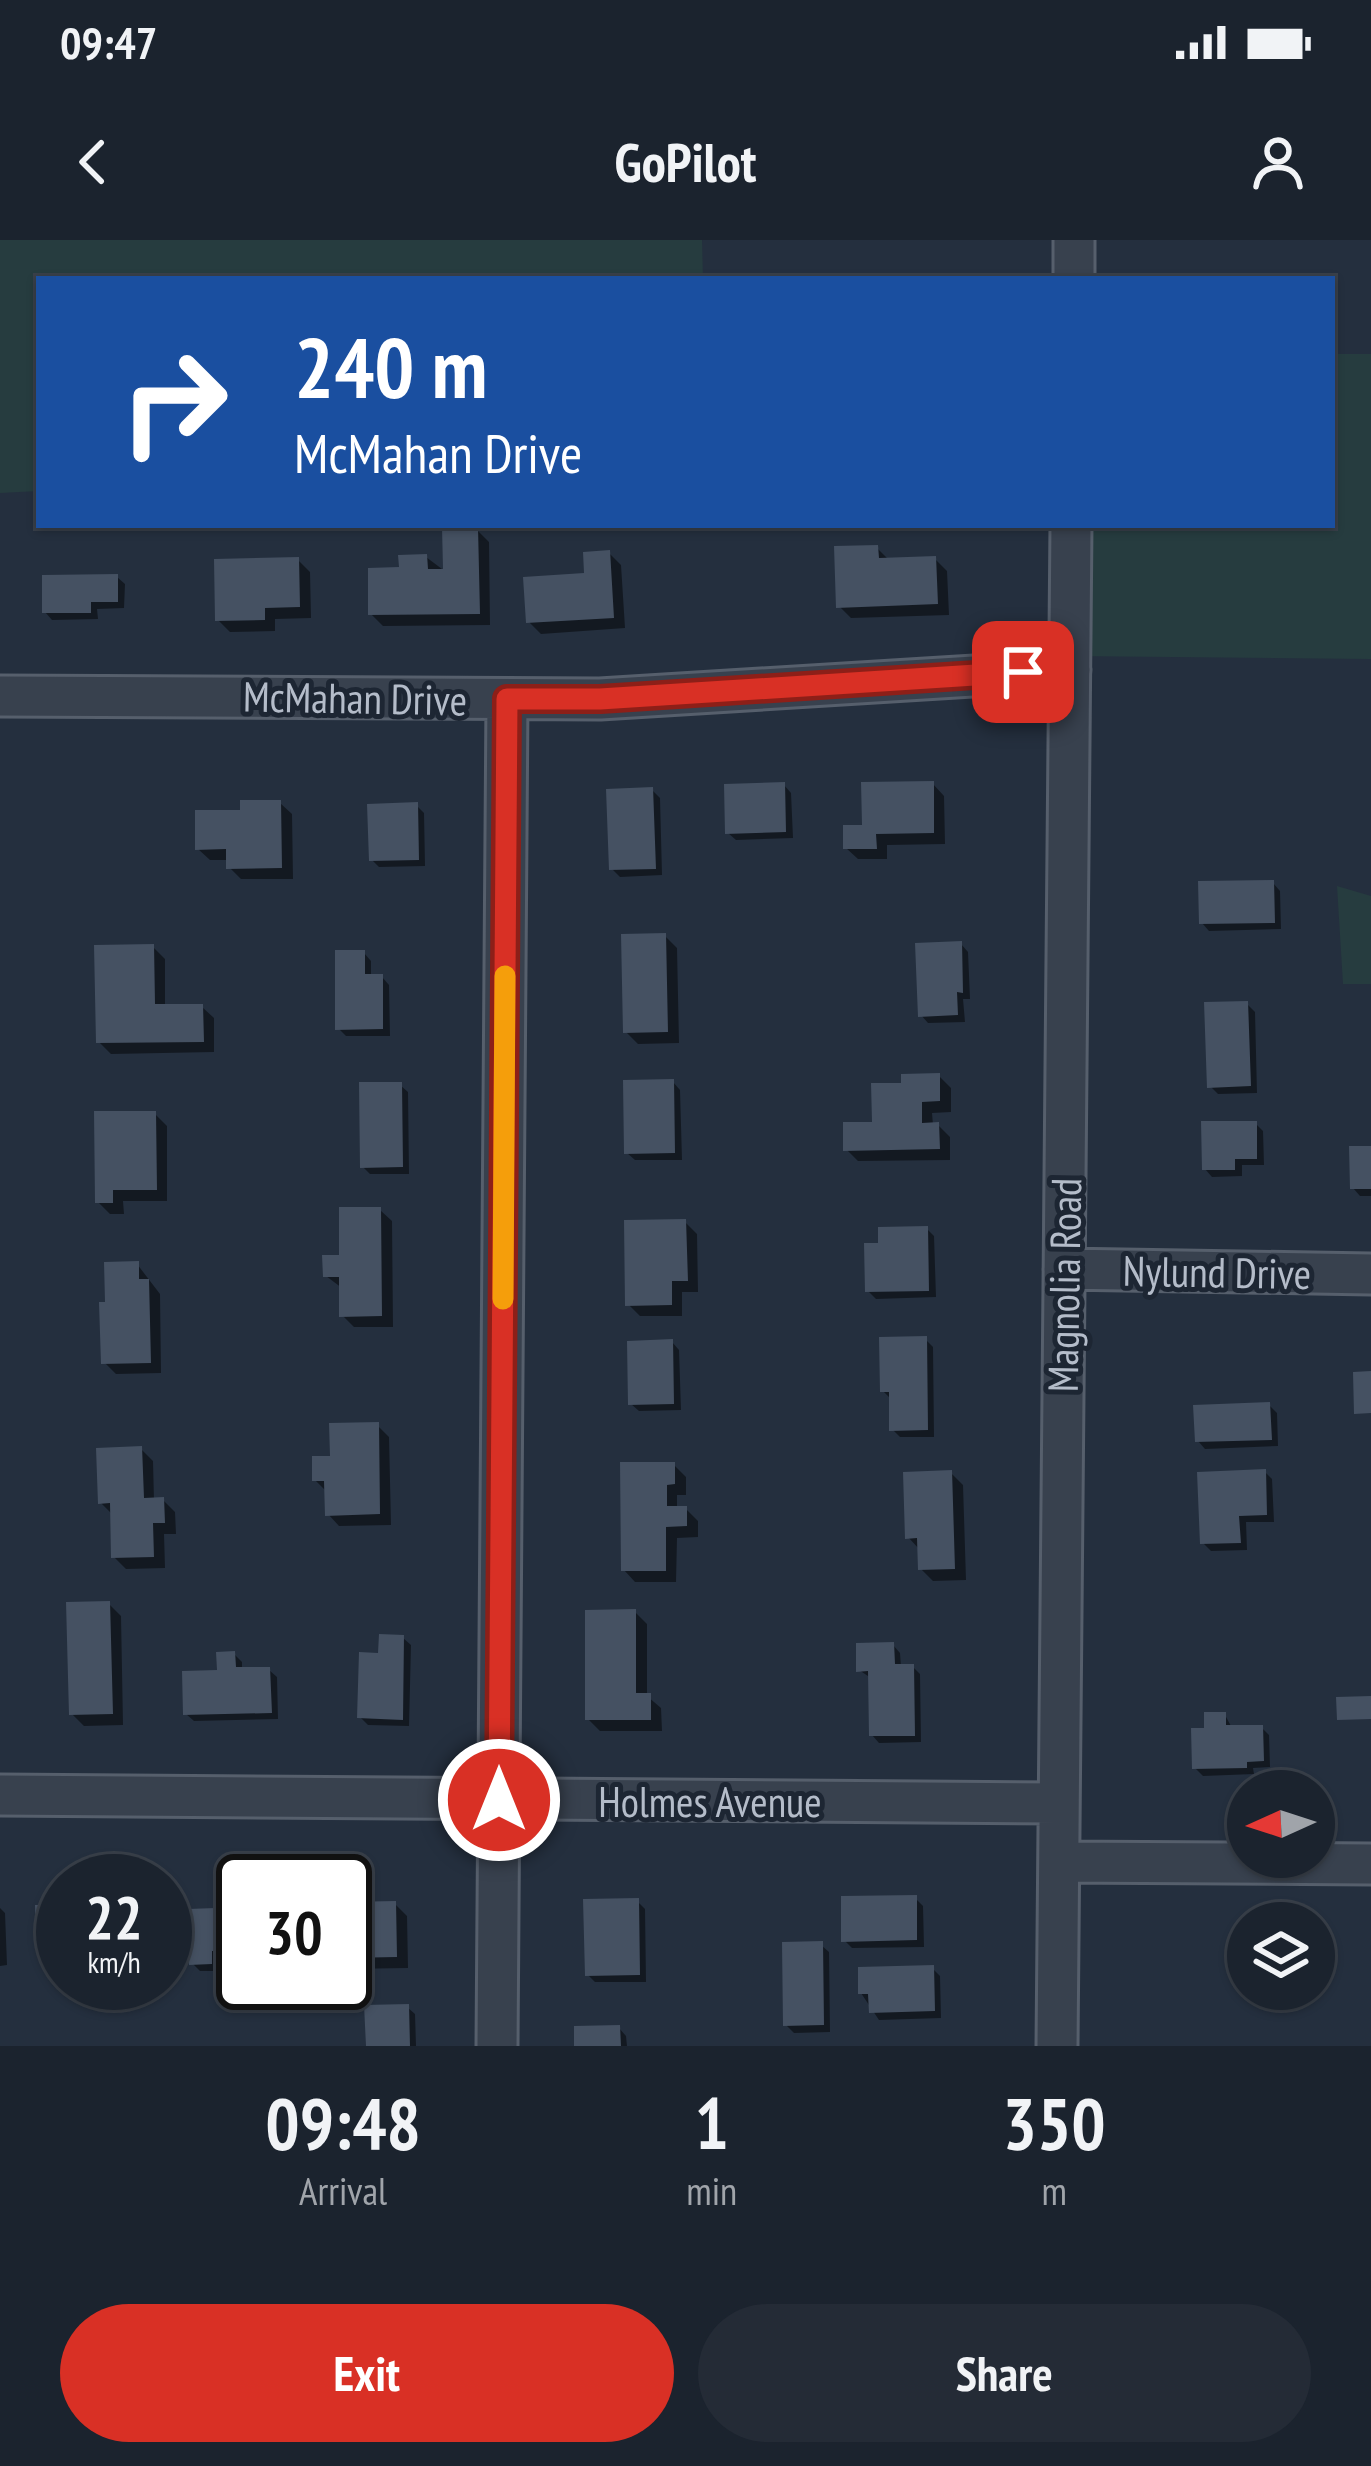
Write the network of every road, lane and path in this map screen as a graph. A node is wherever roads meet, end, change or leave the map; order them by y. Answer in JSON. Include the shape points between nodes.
{"nodes":[{"id":1,"x":1074,"y":240,"type":"edge"},
{"id":2,"x":1074,"y":276,"type":"edge"},
{"id":3,"x":1071,"y":528,"type":"edge"},
{"id":4,"x":1070,"y":670,"type":"junction"},
{"id":5,"x":0,"y":696,"type":"edge"},
{"id":6,"x":507,"y":699,"type":"junction"},
{"id":7,"x":1064,"y":1269,"type":"junction"},
{"id":8,"x":1371,"y":1274,"type":"edge"},
{"id":9,"x":0,"y":1796,"type":"edge"},
{"id":10,"x":499,"y":1800,"type":"junction"},
{"id":11,"x":1059,"y":1804,"type":"junction"},
{"id":12,"x":1059,"y":1862,"type":"junction"},
{"id":13,"x":1371,"y":1864,"type":"edge"},
{"id":14,"x":497,"y":2046,"type":"edge"},
{"id":15,"x":1057,"y":2046,"type":"edge"}],
"edges":[{"from":1,"to":2,"type":"street"},
{"from":3,"to":4,"type":"street","name":"Magnolia Road"},
{"from":4,"to":6,"type":"street","name":"McMahan Drive"},
{"from":4,"to":7,"type":"street","name":"Magnolia Road"},
{"from":5,"to":6,"type":"street","name":"McMahan Drive"},
{"from":6,"to":10,"type":"street"},
{"from":7,"to":8,"type":"street","name":"Nylund Drive"},
{"from":7,"to":11,"type":"street","name":"Magnolia Road"},
{"from":9,"to":10,"type":"street","name":"Holmes Avenue"},
{"from":10,"to":11,"type":"street","name":"Holmes Avenue"},
{"from":10,"to":14,"type":"street"},
{"from":11,"to":12,"type":"street","name":"Magnolia Road"},
{"from":12,"to":13,"type":"street"},
{"from":12,"to":15,"type":"street","name":"Magnolia Road"}]}
